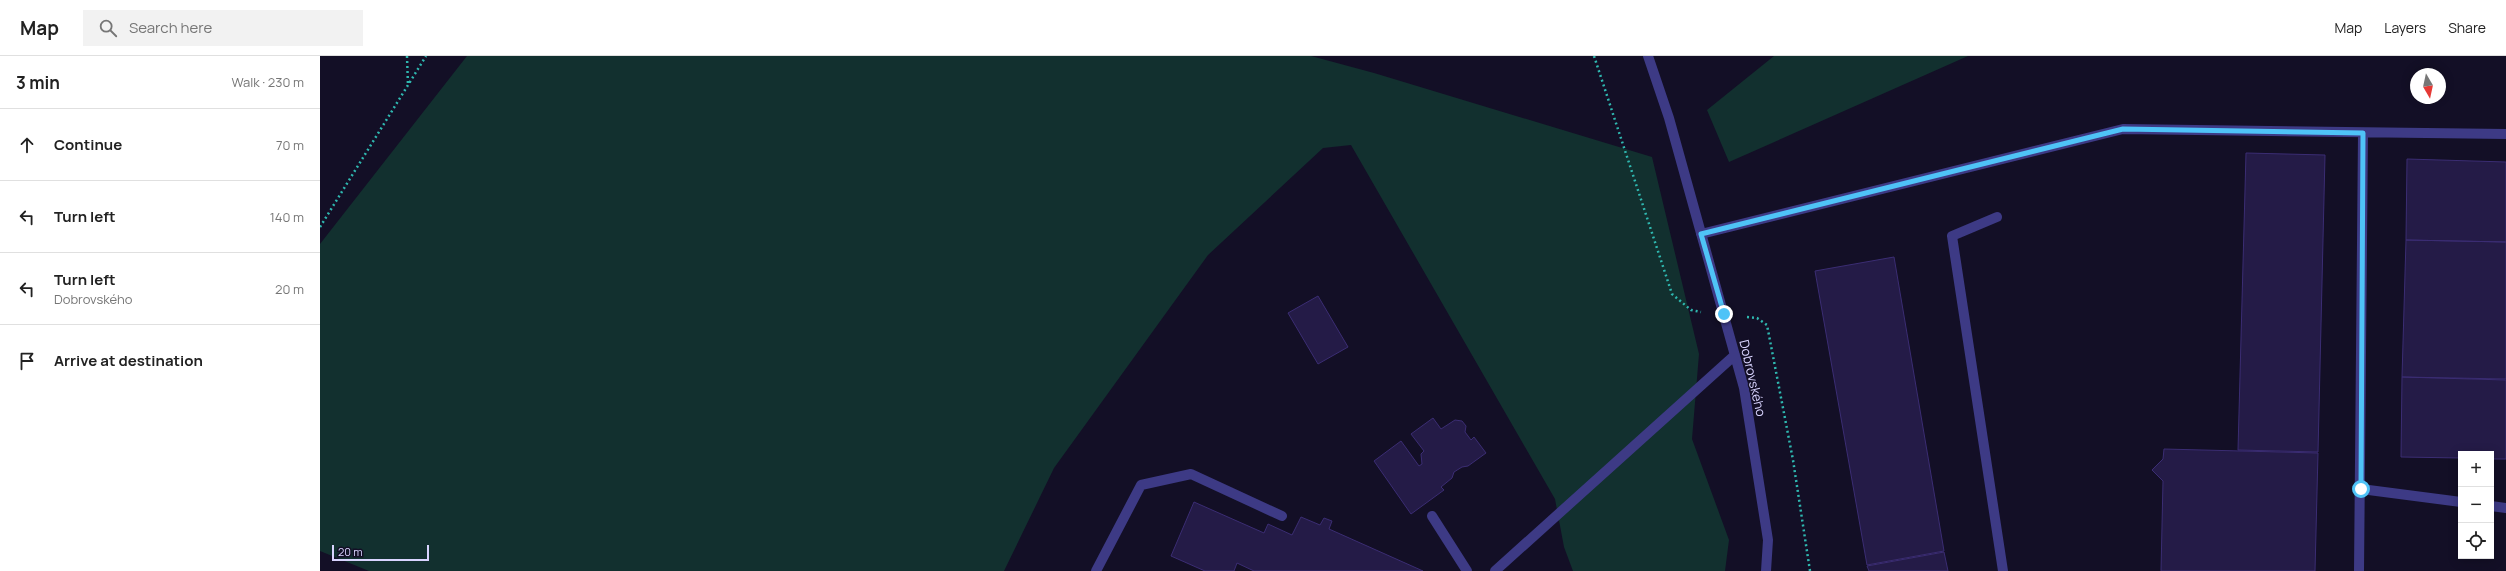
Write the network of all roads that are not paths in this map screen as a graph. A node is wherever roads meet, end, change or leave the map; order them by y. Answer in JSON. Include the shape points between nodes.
{"nodes":[{"id":1,"x":1648,"y":56,"type":"edge"},
{"id":2,"x":2363,"y":133,"type":"junction"},
{"id":3,"x":2506,"y":134,"type":"edge"},
{"id":4,"x":1996,"y":217,"type":"dead end"},
{"id":5,"x":1701,"y":234,"type":"junction"},
{"id":6,"x":1735,"y":355,"type":"junction"},
{"id":7,"x":2361,"y":489,"type":"junction"},
{"id":8,"x":2458,"y":502,"type":"edge"},
{"id":9,"x":2494,"y":506,"type":"edge"},
{"id":10,"x":2506,"y":508,"type":"edge"},
{"id":11,"x":1282,"y":516,"type":"dead end"},
{"id":12,"x":1432,"y":516,"type":"dead end"},
{"id":13,"x":1096,"y":571,"type":"edge"},
{"id":14,"x":1467,"y":571,"type":"edge"},
{"id":15,"x":1495,"y":571,"type":"edge"},
{"id":16,"x":1766,"y":571,"type":"edge"},
{"id":17,"x":2003,"y":571,"type":"edge"},
{"id":18,"x":2360,"y":571,"type":"edge"}],
"edges":[{"from":1,"to":5,"type":"street","name":"Dobrovského","via":[[1669,118]]},
{"from":2,"to":3,"type":"street"},
{"from":2,"to":5,"type":"street","via":[[2123,129]]},
{"from":2,"to":7,"type":"street"},
{"from":4,"to":17,"type":"street","via":[[1952,236]]},
{"from":5,"to":6,"type":"street","name":"Dobrovského"},
{"from":6,"to":15,"type":"street"},
{"from":6,"to":16,"type":"street","name":"Dobrovského","via":[[1744,388],[1768,540]]},
{"from":7,"to":8,"type":"street"},
{"from":7,"to":18,"type":"street"},
{"from":9,"to":10,"type":"street"},
{"from":11,"to":13,"type":"street","via":[[1191,474],[1141,485]]},
{"from":12,"to":14,"type":"street"}]}
